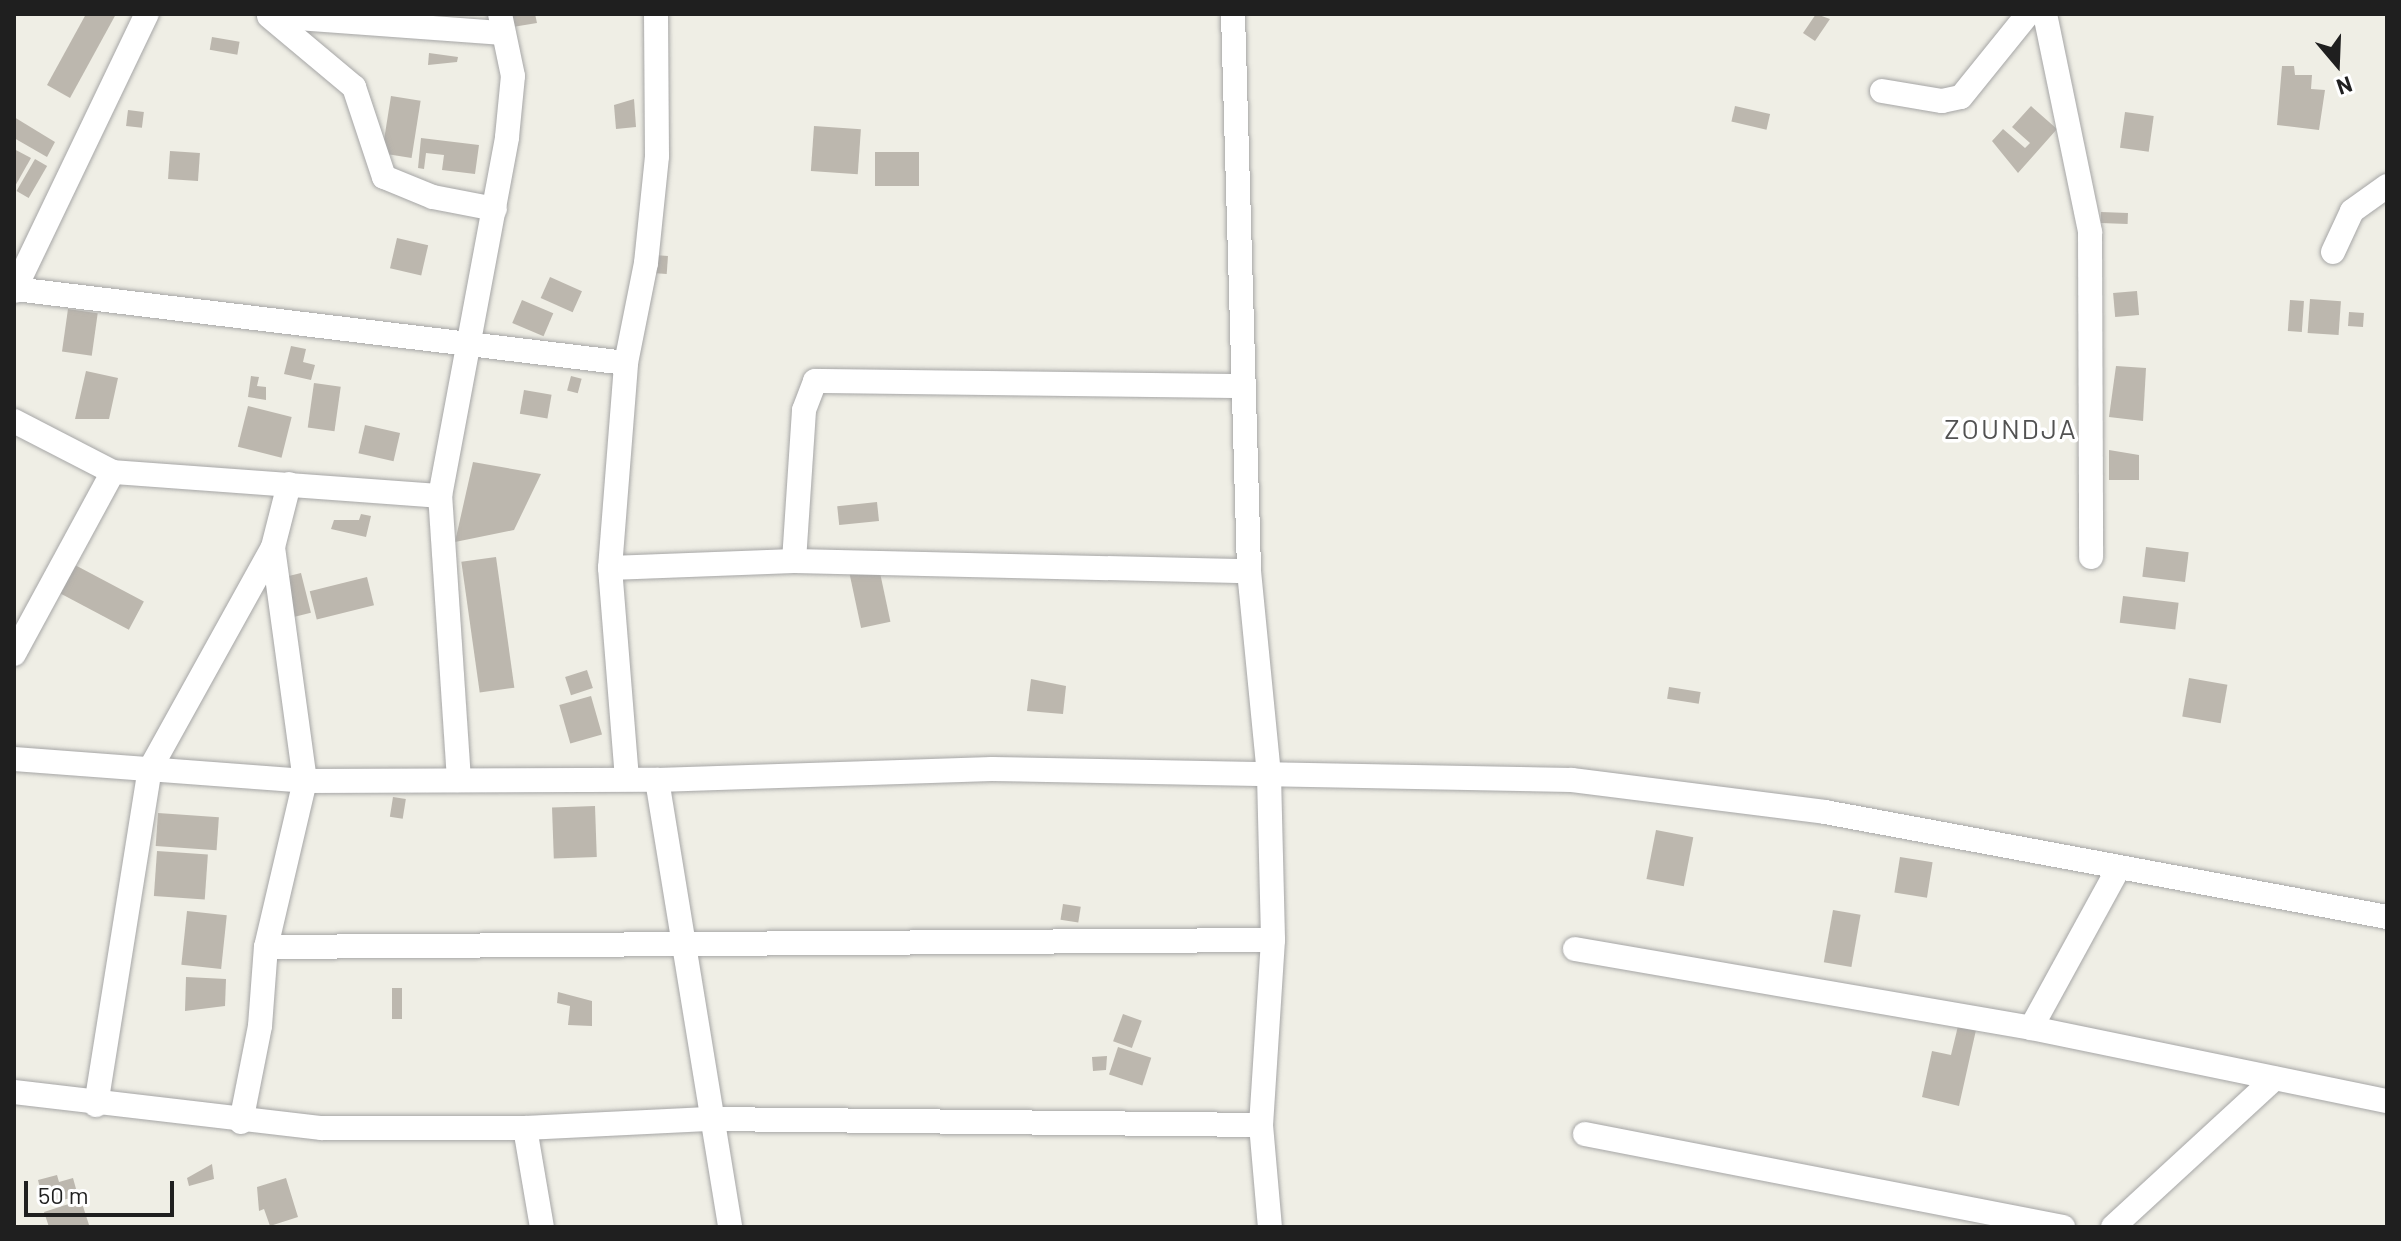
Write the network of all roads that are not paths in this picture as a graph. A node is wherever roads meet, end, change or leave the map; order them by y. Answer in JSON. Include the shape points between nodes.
{"nodes":[{"id":1,"x":147,"y":14,"type":"edge"},
{"id":2,"x":656,"y":14,"type":"edge"},
{"id":3,"x":1233,"y":14,"type":"edge"},
{"id":4,"x":2028,"y":14,"type":"edge"},
{"id":5,"x":2045,"y":14,"type":"edge"},
{"id":6,"x":266,"y":15,"type":"edge"},
{"id":7,"x":502,"y":23,"type":"edge"},
{"id":8,"x":1882,"y":91,"type":"dead end"},
{"id":9,"x":2387,"y":186,"type":"edge"},
{"id":10,"x":495,"y":209,"type":"junction"},
{"id":11,"x":2333,"y":252,"type":"dead end"},
{"id":12,"x":15,"y":290,"type":"edge"},
{"id":13,"x":468,"y":340,"type":"junction"},
{"id":14,"x":626,"y":363,"type":"junction"},
{"id":15,"x":1242,"y":386,"type":"junction"},
{"id":16,"x":14,"y":421,"type":"edge"},
{"id":17,"x":113,"y":472,"type":"junction"},
{"id":18,"x":289,"y":484,"type":"junction"},
{"id":19,"x":440,"y":496,"type":"junction"},
{"id":20,"x":273,"y":547,"type":"junction"},
{"id":21,"x":2091,"y":557,"type":"dead end"},
{"id":22,"x":794,"y":561,"type":"junction"},
{"id":23,"x":610,"y":568,"type":"junction"},
{"id":24,"x":1249,"y":571,"type":"junction"},
{"id":25,"x":14,"y":654,"type":"edge"},
{"id":26,"x":14,"y":759,"type":"edge"},
{"id":27,"x":150,"y":769,"type":"junction"},
{"id":28,"x":1269,"y":775,"type":"junction"},
{"id":29,"x":627,"y":779,"type":"junction"},
{"id":30,"x":459,"y":780,"type":"junction"},
{"id":31,"x":657,"y":780,"type":"junction"},
{"id":32,"x":305,"y":781,"type":"junction"},
{"id":33,"x":2118,"y":869,"type":"junction"},
{"id":34,"x":2387,"y":917,"type":"edge"},
{"id":35,"x":1273,"y":940,"type":"junction"},
{"id":36,"x":681,"y":941,"type":"junction"},
{"id":37,"x":266,"y":947,"type":"junction"},
{"id":38,"x":1575,"y":949,"type":"dead end"},
{"id":39,"x":2031,"y":1028,"type":"junction"},
{"id":40,"x":2274,"y":1079,"type":"junction"},
{"id":41,"x":14,"y":1092,"type":"edge"},
{"id":42,"x":2387,"y":1101,"type":"edge"},
{"id":43,"x":96,"y":1105,"type":"junction"},
{"id":44,"x":708,"y":1119,"type":"junction"},
{"id":45,"x":241,"y":1122,"type":"junction"},
{"id":46,"x":1261,"y":1125,"type":"junction"},
{"id":47,"x":525,"y":1128,"type":"junction"},
{"id":48,"x":1585,"y":1134,"type":"dead end"},
{"id":49,"x":542,"y":1227,"type":"edge"},
{"id":50,"x":730,"y":1227,"type":"edge"},
{"id":51,"x":1270,"y":1227,"type":"edge"},
{"id":52,"x":2063,"y":1227,"type":"edge"},
{"id":53,"x":2113,"y":1227,"type":"edge"}],
"edges":[{"from":1,"to":12,"type":"street"},
{"from":2,"to":14,"type":"street","via":[[657,156],[646,263]]},
{"from":3,"to":15,"type":"street"},
{"from":4,"to":8,"type":"street","via":[[1961,97],[1942,101]]},
{"from":5,"to":21,"type":"street","via":[[2090,232]]},
{"from":6,"to":7,"type":"street"},
{"from":6,"to":10,"type":"street","via":[[354,87],[384,177],[433,197]]},
{"from":7,"to":10,"type":"street","via":[[513,76]]},
{"from":9,"to":11,"type":"street","via":[[2352,211]]},
{"from":10,"to":13,"type":"street"},
{"from":12,"to":13,"type":"street"},
{"from":13,"to":14,"type":"street"},
{"from":13,"to":19,"type":"street"},
{"from":14,"to":23,"type":"street"},
{"from":15,"to":22,"type":"street","via":[[815,381],[804,410]]},
{"from":15,"to":24,"type":"street"},
{"from":16,"to":17,"type":"street"},
{"from":17,"to":18,"type":"street"},
{"from":17,"to":25,"type":"street"},
{"from":18,"to":19,"type":"street"},
{"from":18,"to":20,"type":"street"},
{"from":19,"to":30,"type":"street"},
{"from":20,"to":27,"type":"street"},
{"from":20,"to":32,"type":"street"},
{"from":22,"to":23,"type":"street"},
{"from":22,"to":24,"type":"street"},
{"from":23,"to":29,"type":"street"},
{"from":24,"to":28,"type":"street"},
{"from":26,"to":27,"type":"street"},
{"from":27,"to":32,"type":"street"},
{"from":27,"to":43,"type":"street"},
{"from":28,"to":31,"type":"street","via":[[992,769]]},
{"from":28,"to":33,"type":"street","via":[[1572,780],[1825,812]]},
{"from":28,"to":35,"type":"street"},
{"from":29,"to":30,"type":"street"},
{"from":29,"to":31,"type":"street"},
{"from":30,"to":32,"type":"street"},
{"from":31,"to":36,"type":"street"},
{"from":32,"to":37,"type":"street"},
{"from":33,"to":34,"type":"street"},
{"from":33,"to":39,"type":"street"},
{"from":35,"to":36,"type":"street"},
{"from":35,"to":46,"type":"street"},
{"from":36,"to":37,"type":"street"},
{"from":36,"to":44,"type":"street"},
{"from":37,"to":45,"type":"street","via":[[260,1026]]},
{"from":38,"to":39,"type":"street"},
{"from":39,"to":40,"type":"street"},
{"from":40,"to":42,"type":"street"},
{"from":40,"to":53,"type":"street"},
{"from":41,"to":43,"type":"street"},
{"from":43,"to":45,"type":"street"},
{"from":44,"to":46,"type":"street"},
{"from":44,"to":47,"type":"street"},
{"from":44,"to":50,"type":"street"},
{"from":45,"to":47,"type":"street"},
{"from":46,"to":51,"type":"street"},
{"from":47,"to":49,"type":"street"},
{"from":48,"to":52,"type":"street"}]}
